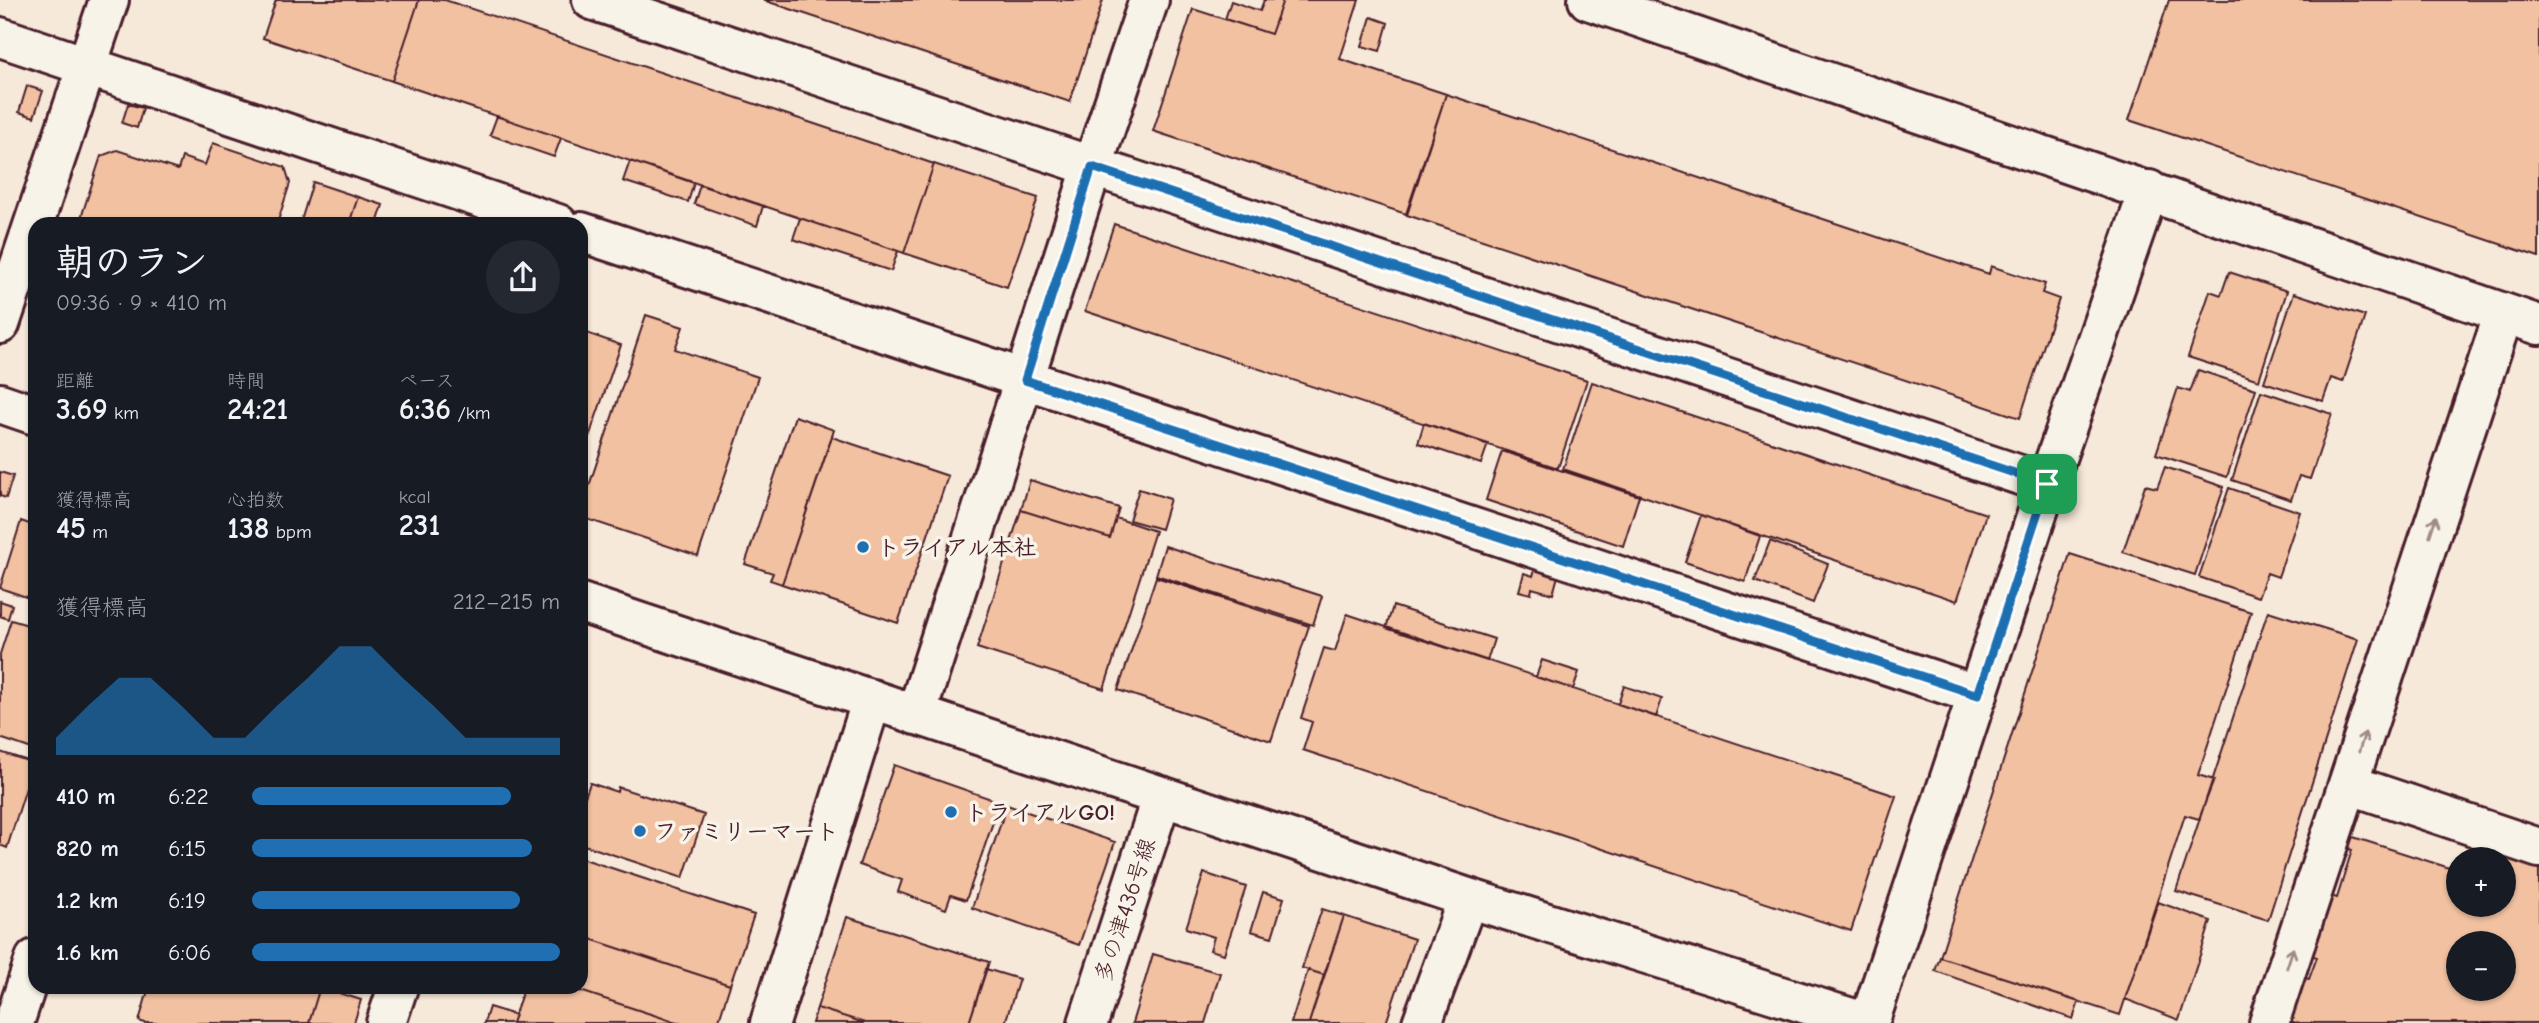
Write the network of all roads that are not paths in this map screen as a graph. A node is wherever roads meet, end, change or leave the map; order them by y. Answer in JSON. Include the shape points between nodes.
{"nodes":[{"id":1,"x":109,"y":0,"type":"edge"},
{"id":2,"x":592,"y":0,"type":"edge"},
{"id":3,"x":1149,"y":0,"type":"edge"},
{"id":4,"x":1588,"y":0,"type":"edge"},
{"id":5,"x":0,"y":37,"type":"edge"},
{"id":6,"x":86,"y":66,"type":"junction"},
{"id":7,"x":1092,"y":167,"type":"junction"},
{"id":8,"x":2149,"y":190,"type":"junction"},
{"id":9,"x":36,"y":217,"type":"edge"},
{"id":10,"x":537,"y":217,"type":"edge"},
{"id":11,"x":588,"y":234,"type":"edge"},
{"id":12,"x":28,"y":240,"type":"edge"},
{"id":13,"x":2522,"y":319,"type":"edge"},
{"id":14,"x":0,"y":324,"type":"edge"},
{"id":15,"x":1025,"y":380,"type":"junction"},
{"id":16,"x":0,"y":403,"type":"edge"},
{"id":17,"x":28,"y":413,"type":"edge"},
{"id":18,"x":2047,"y":484,"type":"junction"},
{"id":19,"x":588,"y":605,"type":"edge"},
{"id":20,"x":1978,"y":695,"type":"junction"},
{"id":21,"x":872,"y":699,"type":"junction"},
{"id":22,"x":916,"y":715,"type":"junction"},
{"id":23,"x":2348,"y":784,"type":"junction"},
{"id":24,"x":1162,"y":796,"type":"junction"},
{"id":25,"x":2539,"y":848,"type":"edge"},
{"id":26,"x":1468,"y":898,"type":"junction"},
{"id":27,"x":28,"y":980,"type":"edge"},
{"id":28,"x":396,"y":994,"type":"edge"},
{"id":29,"x":14,"y":1023,"type":"edge"},
{"id":30,"x":386,"y":1023,"type":"edge"},
{"id":31,"x":770,"y":1023,"type":"edge"},
{"id":32,"x":1088,"y":1023,"type":"edge"},
{"id":33,"x":1422,"y":1023,"type":"edge"},
{"id":34,"x":1868,"y":1023,"type":"edge"},
{"id":35,"x":2269,"y":1023,"type":"edge"}],
"edges":[{"from":1,"to":6,"type":"street"},
{"from":2,"to":7,"type":"street"},
{"from":3,"to":7,"type":"street"},
{"from":4,"to":8,"type":"street"},
{"from":5,"to":6,"type":"street"},
{"from":6,"to":9,"type":"street"},
{"from":6,"to":10,"type":"street"},
{"from":7,"to":15,"type":"street"},
{"from":7,"to":18,"type":"street"},
{"from":8,"to":13,"type":"street"},
{"from":8,"to":18,"type":"street"},
{"from":11,"to":15,"type":"street"},
{"from":12,"to":14,"type":"street"},
{"from":23,"to":13,"type":"street","one_way":true},
{"from":15,"to":20,"type":"street"},
{"from":15,"to":22,"type":"street"},
{"from":16,"to":17,"type":"street"},
{"from":18,"to":20,"type":"street"},
{"from":19,"to":21,"type":"street"},
{"from":20,"to":34,"type":"street"},
{"from":21,"to":22,"type":"street"},
{"from":21,"to":31,"type":"street"},
{"from":22,"to":24,"type":"street"},
{"from":23,"to":25,"type":"street"},
{"from":35,"to":23,"type":"street","one_way":true},
{"from":24,"to":26,"type":"street"},
{"from":24,"to":32,"type":"street","name":"多の津436号線"},
{"from":26,"to":33,"type":"street"},
{"from":26,"to":34,"type":"street"},
{"from":27,"to":29,"type":"street"},
{"from":28,"to":30,"type":"street"}]}
